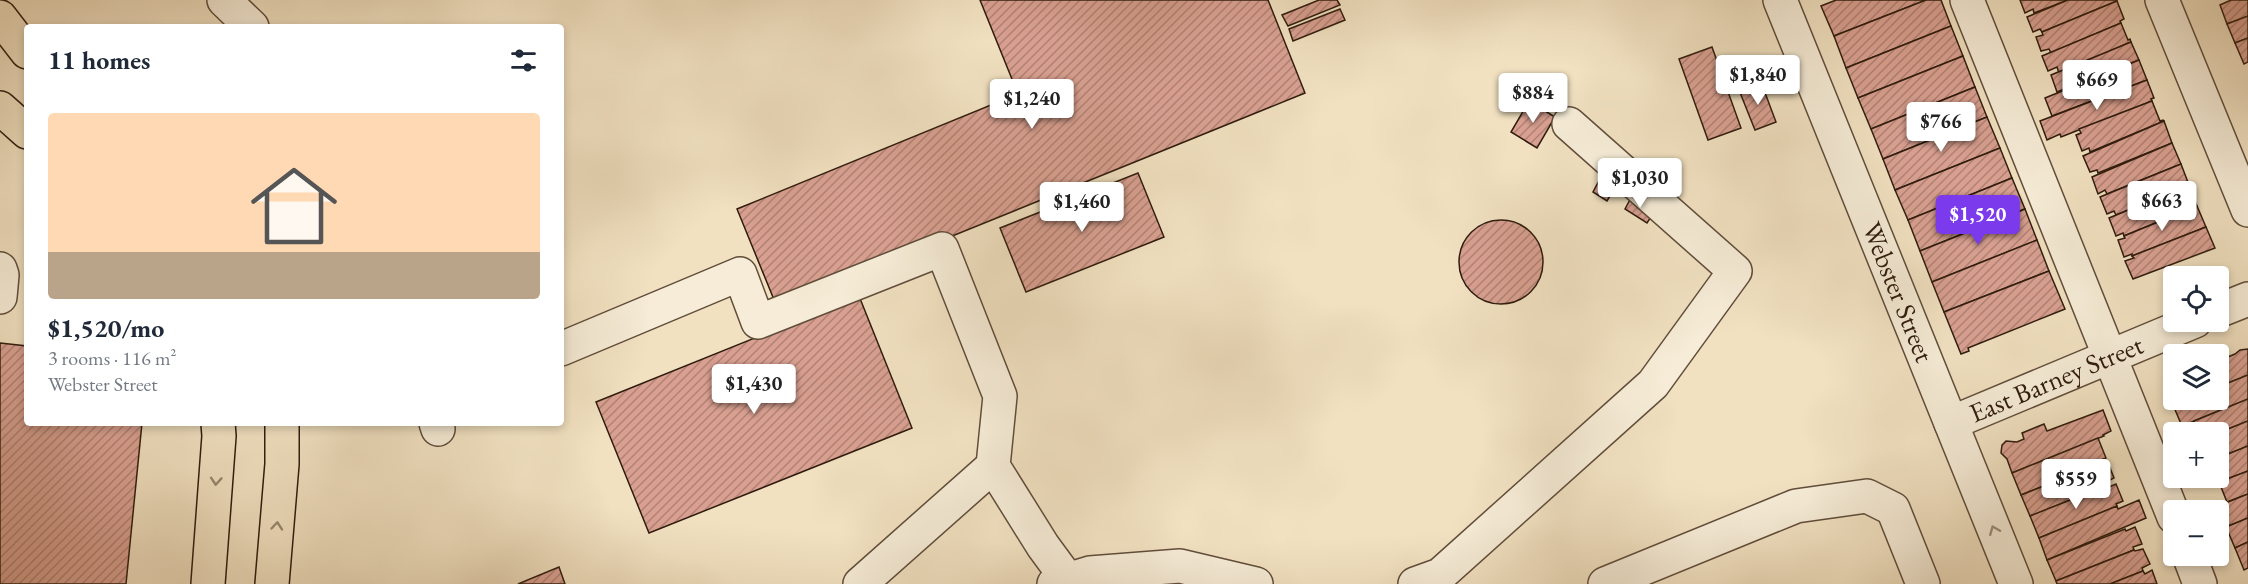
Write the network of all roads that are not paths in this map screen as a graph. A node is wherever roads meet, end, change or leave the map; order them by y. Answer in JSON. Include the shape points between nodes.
{"nodes":[{"id":1,"x":224,"y":0,"type":"edge"},
{"id":2,"x":1780,"y":0,"type":"edge"},
{"id":3,"x":1967,"y":0,"type":"edge"},
{"id":4,"x":2162,"y":0,"type":"edge"},
{"id":5,"x":0,"y":17,"type":"edge"},
{"id":6,"x":249,"y":24,"type":"edge"},
{"id":7,"x":24,"y":48,"type":"edge"},
{"id":8,"x":0,"y":108,"type":"edge"},
{"id":9,"x":1569,"y":124,"type":"dead end"},
{"id":10,"x":24,"y":129,"type":"edge"},
{"id":11,"x":2248,"y":210,"type":"edge"},
{"id":12,"x":0,"y":269,"type":"edge"},
{"id":13,"x":0,"y":297,"type":"edge"},
{"id":14,"x":2248,"y":299,"type":"edge"},
{"id":15,"x":2229,"y":307,"type":"edge"},
{"id":16,"x":2169,"y":332,"type":"edge"},
{"id":17,"x":564,"y":348,"type":"edge"},
{"id":18,"x":2109,"y":357,"type":"junction"},
{"id":19,"x":1951,"y":423,"type":"junction"},
{"id":20,"x":218,"y":426,"type":"edge"},
{"id":21,"x":282,"y":426,"type":"edge"},
{"id":22,"x":993,"y":466,"type":"junction"},
{"id":23,"x":2167,"y":500,"type":"edge"},
{"id":24,"x":2193,"y":566,"type":"edge"},
{"id":25,"x":1061,"y":582,"type":"edge"},
{"id":26,"x":208,"y":584,"type":"edge"},
{"id":27,"x":272,"y":584,"type":"edge"},
{"id":28,"x":860,"y":584,"type":"edge"},
{"id":29,"x":1256,"y":584,"type":"edge"},
{"id":30,"x":1415,"y":584,"type":"edge"},
{"id":31,"x":1605,"y":584,"type":"edge"},
{"id":32,"x":1923,"y":584,"type":"edge"},
{"id":33,"x":2016,"y":584,"type":"edge"},
{"id":34,"x":2200,"y":584,"type":"edge"}],
"edges":[{"from":1,"to":6,"type":"street"},
{"from":2,"to":19,"type":"street","name":"Webster Street"},
{"from":3,"to":18,"type":"street"},
{"from":4,"to":11,"type":"street"},
{"from":5,"to":7,"type":"main road"},
{"from":8,"to":10,"type":"main road"},
{"from":9,"to":30,"type":"street","via":[[1735,271],[1653,384],[1440,575]]},
{"from":12,"to":13,"type":"street"},
{"from":14,"to":15,"type":"street"},
{"from":16,"to":18,"type":"street","name":"East Barney Street"},
{"from":17,"to":22,"type":"street","via":[[740,274],[758,322],[942,249],[1000,396]]},
{"from":18,"to":19,"type":"street","name":"East Barney Street"},
{"from":18,"to":23,"type":"street"},
{"from":33,"to":19,"type":"street","name":"Webster Street","one_way":true},
{"from":20,"to":26,"type":"main road","one_way":true},
{"from":27,"to":21,"type":"main road","one_way":true},
{"from":22,"to":25,"type":"street"},
{"from":22,"to":28,"type":"street"},
{"from":24,"to":34,"type":"street"},
{"from":25,"to":29,"type":"street","via":[[1090,573],[1180,566]]},
{"from":31,"to":32,"type":"street","via":[[1796,506],[1867,496],[1893,509]]}]}
